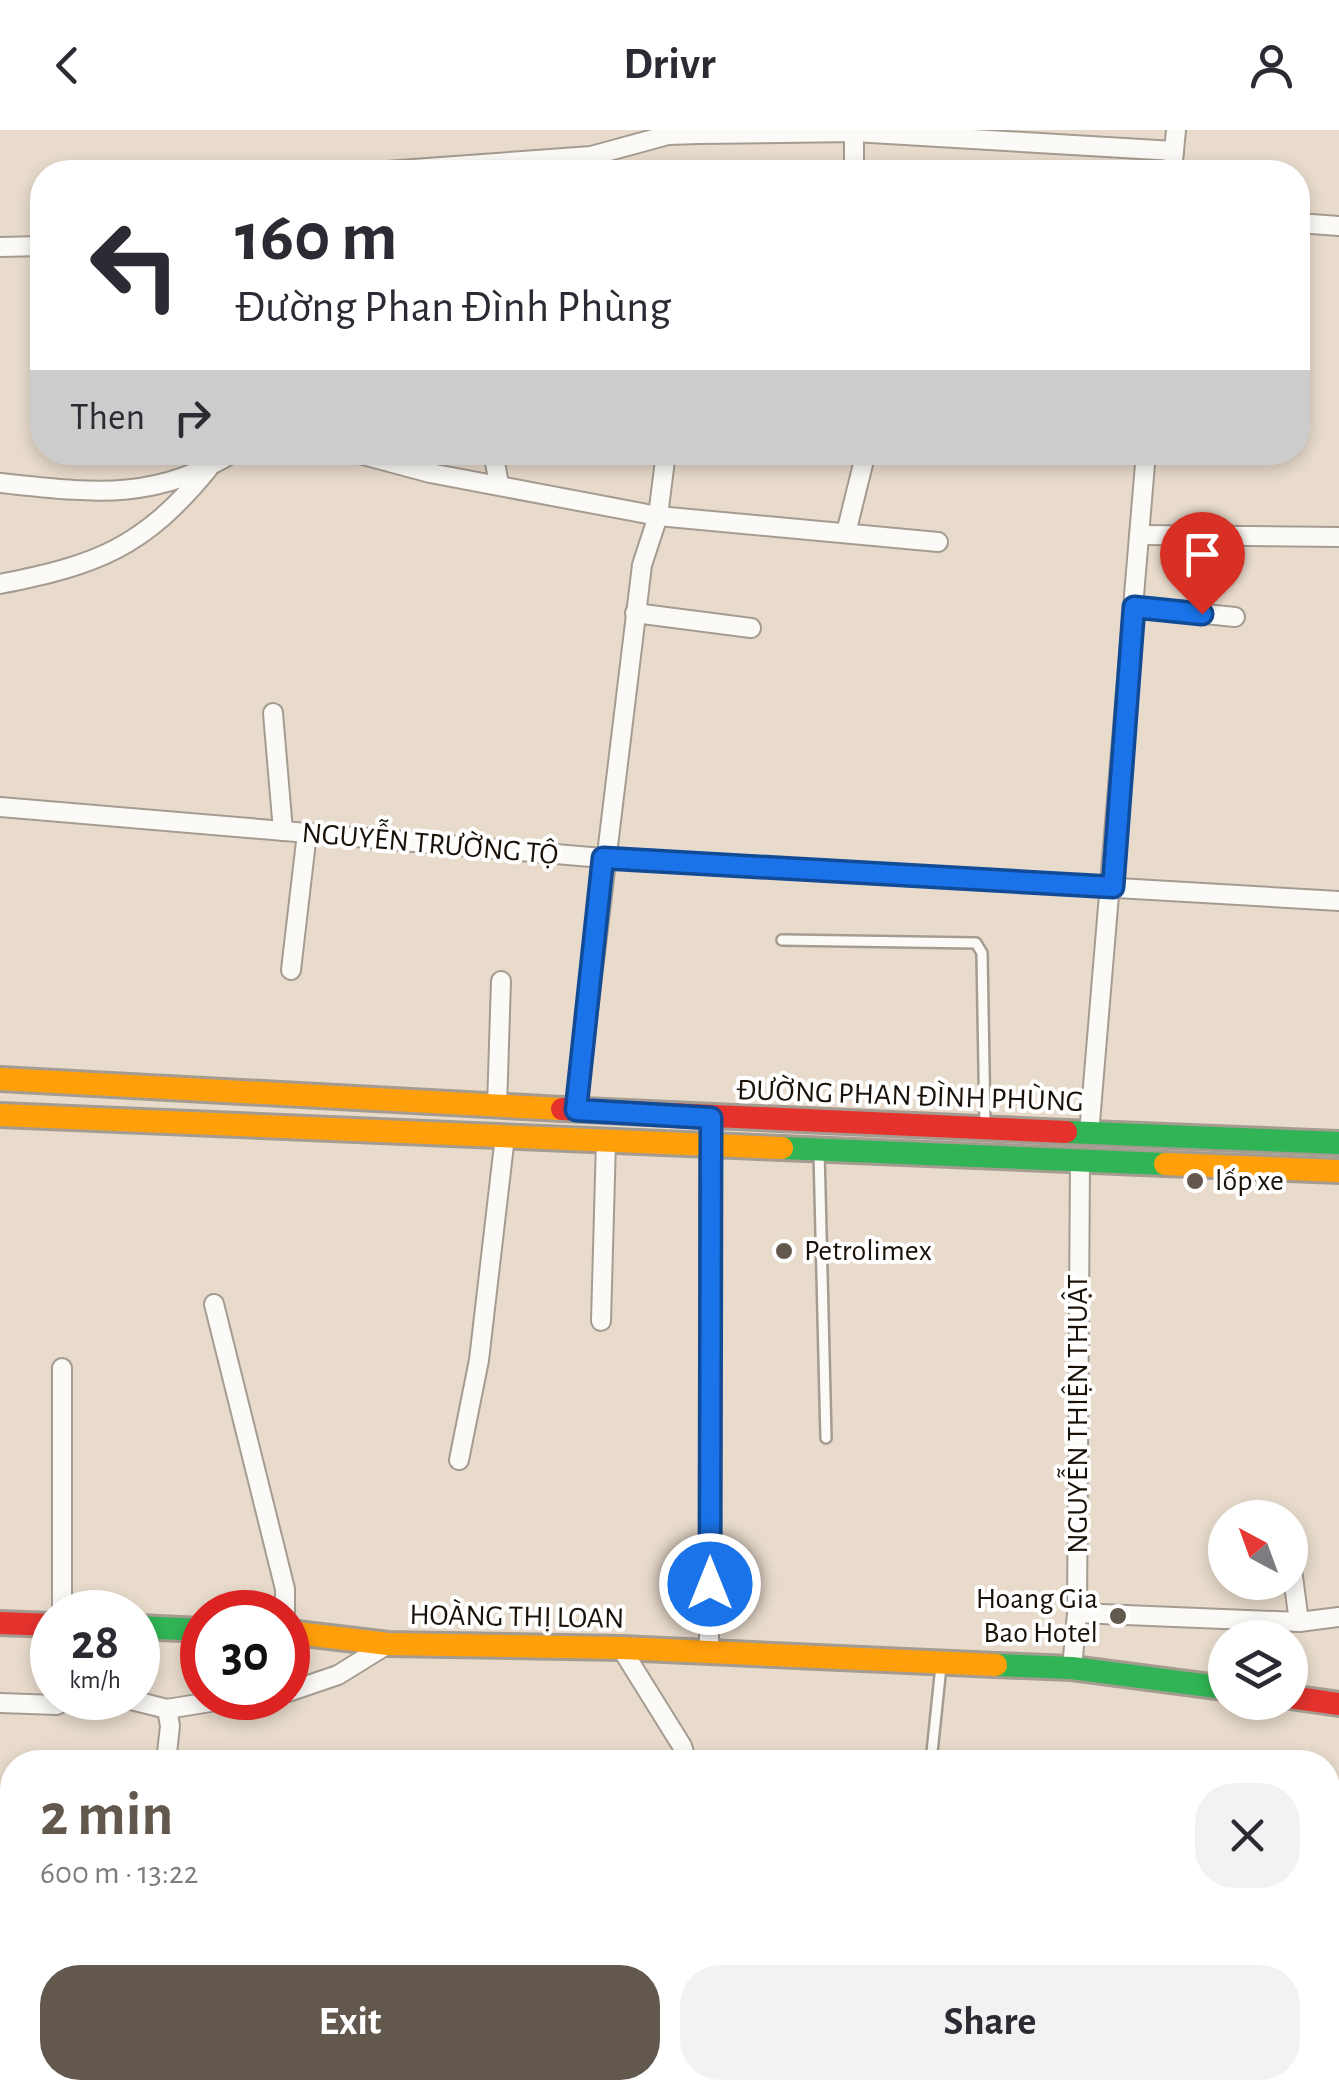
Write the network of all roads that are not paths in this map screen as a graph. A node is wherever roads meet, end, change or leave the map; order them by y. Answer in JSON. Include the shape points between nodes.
{"nodes":[{"id":1,"x":1176,"y":130,"type":"edge"},
{"id":2,"x":854,"y":132,"type":"edge"},
{"id":3,"x":895,"y":132,"type":"edge"},
{"id":4,"x":1174,"y":152,"type":"junction"},
{"id":5,"x":547,"y":160,"type":"edge"},
{"id":6,"x":854,"y":160,"type":"edge"},
{"id":7,"x":1173,"y":160,"type":"edge"},
{"id":8,"x":1310,"y":223,"type":"edge"},
{"id":9,"x":1339,"y":226,"type":"edge"},
{"id":10,"x":30,"y":247,"type":"edge"},
{"id":11,"x":0,"y":248,"type":"edge"},
{"id":12,"x":214,"y":465,"type":"edge"},
{"id":13,"x":400,"y":465,"type":"edge"},
{"id":14,"x":495,"y":465,"type":"edge"},
{"id":15,"x":664,"y":465,"type":"edge"},
{"id":16,"x":863,"y":465,"type":"edge"},
{"id":17,"x":1145,"y":465,"type":"edge"},
{"id":18,"x":208,"y":469,"type":"junction"},
{"id":19,"x":0,"y":483,"type":"edge"},
{"id":20,"x":499,"y":484,"type":"junction"},
{"id":21,"x":658,"y":516,"type":"junction"},
{"id":22,"x":846,"y":533,"type":"junction"},
{"id":23,"x":1140,"y":535,"type":"junction"},
{"id":24,"x":1339,"y":536,"type":"edge"},
{"id":25,"x":938,"y":542,"type":"dead end"},
{"id":26,"x":0,"y":584,"type":"edge"},
{"id":27,"x":1134,"y":607,"type":"junction"},
{"id":28,"x":636,"y":613,"type":"junction"},
{"id":29,"x":1235,"y":617,"type":"dead end"},
{"id":30,"x":751,"y":628,"type":"dead end"},
{"id":31,"x":273,"y":713,"type":"dead end"},
{"id":32,"x":0,"y":807,"type":"edge"},
{"id":33,"x":284,"y":831,"type":"junction"},
{"id":34,"x":307,"y":834,"type":"junction"},
{"id":35,"x":603,"y":858,"type":"junction"},
{"id":36,"x":1113,"y":887,"type":"junction"},
{"id":37,"x":1339,"y":901,"type":"edge"},
{"id":38,"x":782,"y":940,"type":"dead end"},
{"id":39,"x":291,"y":970,"type":"dead end"},
{"id":40,"x":502,"y":982,"type":"dead end"},
{"id":41,"x":0,"y":1079,"type":"edge"},
{"id":42,"x":497,"y":1106,"type":"junction"},
{"id":43,"x":576,"y":1110,"type":"junction"},
{"id":44,"x":0,"y":1115,"type":"edge"},
{"id":45,"x":711,"y":1118,"type":"junction"},
{"id":46,"x":822,"y":1121,"type":"junction"},
{"id":47,"x":985,"y":1129,"type":"junction"},
{"id":48,"x":1089,"y":1134,"type":"junction"},
{"id":49,"x":506,"y":1136,"type":"junction"},
{"id":50,"x":606,"y":1141,"type":"junction"},
{"id":51,"x":1339,"y":1143,"type":"edge"},
{"id":52,"x":709,"y":1145,"type":"junction"},
{"id":53,"x":819,"y":1148,"type":"junction"},
{"id":54,"x":1080,"y":1161,"type":"junction"},
{"id":55,"x":1339,"y":1171,"type":"edge"},
{"id":56,"x":214,"y":1304,"type":"dead end"},
{"id":57,"x":601,"y":1321,"type":"dead end"},
{"id":58,"x":62,"y":1368,"type":"dead end"},
{"id":59,"x":826,"y":1438,"type":"dead end"},
{"id":60,"x":458,"y":1460,"type":"dead end"},
{"id":61,"x":62,"y":1590,"type":"edge"},
{"id":62,"x":285,"y":1590,"type":"edge"},
{"id":63,"x":1077,"y":1613,"type":"junction"},
{"id":64,"x":1339,"y":1617,"type":"edge"},
{"id":65,"x":1250,"y":1620,"type":"edge"},
{"id":66,"x":1308,"y":1621,"type":"edge"},
{"id":67,"x":0,"y":1623,"type":"edge"},
{"id":68,"x":30,"y":1624,"type":"edge"},
{"id":69,"x":310,"y":1635,"type":"edge"},
{"id":70,"x":388,"y":1644,"type":"junction"},
{"id":71,"x":621,"y":1648,"type":"junction"},
{"id":72,"x":709,"y":1652,"type":"junction"},
{"id":73,"x":941,"y":1662,"type":"junction"},
{"id":74,"x":1072,"y":1668,"type":"junction"},
{"id":75,"x":310,"y":1685,"type":"edge"},
{"id":76,"x":1208,"y":1686,"type":"edge"},
{"id":77,"x":1308,"y":1700,"type":"edge"},
{"id":78,"x":0,"y":1702,"type":"edge"},
{"id":79,"x":30,"y":1704,"type":"edge"},
{"id":80,"x":1339,"y":1704,"type":"edge"},
{"id":81,"x":160,"y":1707,"type":"edge"},
{"id":82,"x":180,"y":1707,"type":"edge"},
{"id":83,"x":167,"y":1709,"type":"junction"},
{"id":84,"x":167,"y":1750,"type":"edge"},
{"id":85,"x":683,"y":1750,"type":"edge"},
{"id":86,"x":932,"y":1750,"type":"edge"}],
"edges":[{"from":1,"to":4,"type":"street"},
{"from":2,"to":3,"type":"street"},
{"from":2,"to":5,"type":"street","via":[[668,135],[591,156]]},
{"from":2,"to":6,"type":"street"},
{"from":3,"to":4,"type":"street"},
{"from":4,"to":7,"type":"street"},
{"from":8,"to":9,"type":"street"},
{"from":10,"to":11,"type":"street"},
{"from":12,"to":18,"type":"street"},
{"from":13,"to":20,"type":"street"},
{"from":14,"to":20,"type":"street"},
{"from":15,"to":21,"type":"street"},
{"from":16,"to":22,"type":"street"},
{"from":17,"to":23,"type":"street"},
{"from":18,"to":19,"type":"street","via":[[105,494]]},
{"from":18,"to":26,"type":"street","via":[[129,544],[87,566]]},
{"from":20,"to":21,"type":"street"},
{"from":21,"to":22,"type":"street"},
{"from":21,"to":28,"type":"street"},
{"from":22,"to":25,"type":"street"},
{"from":23,"to":24,"type":"street"},
{"from":23,"to":27,"type":"street"},
{"from":27,"to":29,"type":"street"},
{"from":27,"to":36,"type":"street"},
{"from":28,"to":30,"type":"street"},
{"from":28,"to":35,"type":"street"},
{"from":31,"to":33,"type":"street"},
{"from":32,"to":33,"type":"street","name":"NGUYỄN TRƯỜNG TỘ"},
{"from":33,"to":34,"type":"street","name":"NGUYỄN TRƯỜNG TỘ"},
{"from":34,"to":35,"type":"street","name":"NGUYỄN TRƯỜNG TỘ"},
{"from":34,"to":39,"type":"street"},
{"from":35,"to":36,"type":"street","name":"NGUYỄN TRƯỜNG TỘ"},
{"from":35,"to":43,"type":"street"},
{"from":36,"to":37,"type":"street","name":"NGUYỄN TRƯỜNG TỘ"},
{"from":36,"to":48,"type":"street"},
{"from":38,"to":47,"type":"lane","via":[[976,943],[982,952]]},
{"from":40,"to":42,"type":"street"},
{"from":41,"to":42,"type":"main road","name":"ĐƯỜNG PHAN ĐÌNH PHÙNG"},
{"from":42,"to":43,"type":"main road","name":"ĐƯỜNG PHAN ĐÌNH PHÙNG"},
{"from":43,"to":45,"type":"main road","name":"ĐƯỜNG PHAN ĐÌNH PHÙNG"},
{"from":44,"to":49,"type":"main road","name":"ĐƯỜNG PHAN ĐÌNH PHÙNG"},
{"from":45,"to":46,"type":"main road","name":"ĐƯỜNG PHAN ĐÌNH PHÙNG"},
{"from":45,"to":52,"type":"street"},
{"from":46,"to":47,"type":"main road","name":"ĐƯỜNG PHAN ĐÌNH PHÙNG"},
{"from":46,"to":53,"type":"lane"},
{"from":47,"to":48,"type":"main road","name":"ĐƯỜNG PHAN ĐÌNH PHÙNG"},
{"from":48,"to":51,"type":"main road","name":"ĐƯỜNG PHAN ĐÌNH PHÙNG"},
{"from":49,"to":50,"type":"main road","name":"ĐƯỜNG PHAN ĐÌNH PHÙNG"},
{"from":49,"to":60,"type":"street","via":[[479,1360]]},
{"from":50,"to":52,"type":"main road","name":"ĐƯỜNG PHAN ĐÌNH PHÙNG"},
{"from":50,"to":57,"type":"street"},
{"from":52,"to":53,"type":"main road","name":"ĐƯỜNG PHAN ĐÌNH PHÙNG"},
{"from":52,"to":72,"type":"street"},
{"from":53,"to":54,"type":"main road","name":"ĐƯỜNG PHAN ĐÌNH PHÙNG"},
{"from":53,"to":59,"type":"lane"},
{"from":54,"to":55,"type":"main road","name":"ĐƯỜNG PHAN ĐÌNH PHÙNG"},
{"from":54,"to":63,"type":"street","name":"NGUYỄN THIỆN THUẬT"},
{"from":56,"to":62,"type":"street"},
{"from":58,"to":61,"type":"street"},
{"from":63,"to":65,"type":"street"},
{"from":63,"to":74,"type":"street","name":"NGUYỄN THIỆN THUẬT"},
{"from":64,"to":66,"type":"street"},
{"from":67,"to":68,"type":"main road"},
{"from":69,"to":70,"type":"main road","name":"HOÀNG THỊ LOAN"},
{"from":70,"to":71,"type":"main road","name":"HOÀNG THỊ LOAN"},
{"from":70,"to":75,"type":"street"},
{"from":71,"to":72,"type":"main road","name":"HOÀNG THỊ LOAN"},
{"from":71,"to":85,"type":"street"},
{"from":72,"to":73,"type":"main road","name":"HOÀNG THỊ LOAN"},
{"from":73,"to":74,"type":"main road","name":"HOÀNG THỊ LOAN"},
{"from":73,"to":86,"type":"lane"},
{"from":74,"to":76,"type":"main road","name":"HOÀNG THỊ LOAN"},
{"from":77,"to":80,"type":"main road"},
{"from":78,"to":79,"type":"street"},
{"from":81,"to":83,"type":"street"},
{"from":82,"to":83,"type":"street"},
{"from":83,"to":84,"type":"street"}]}
